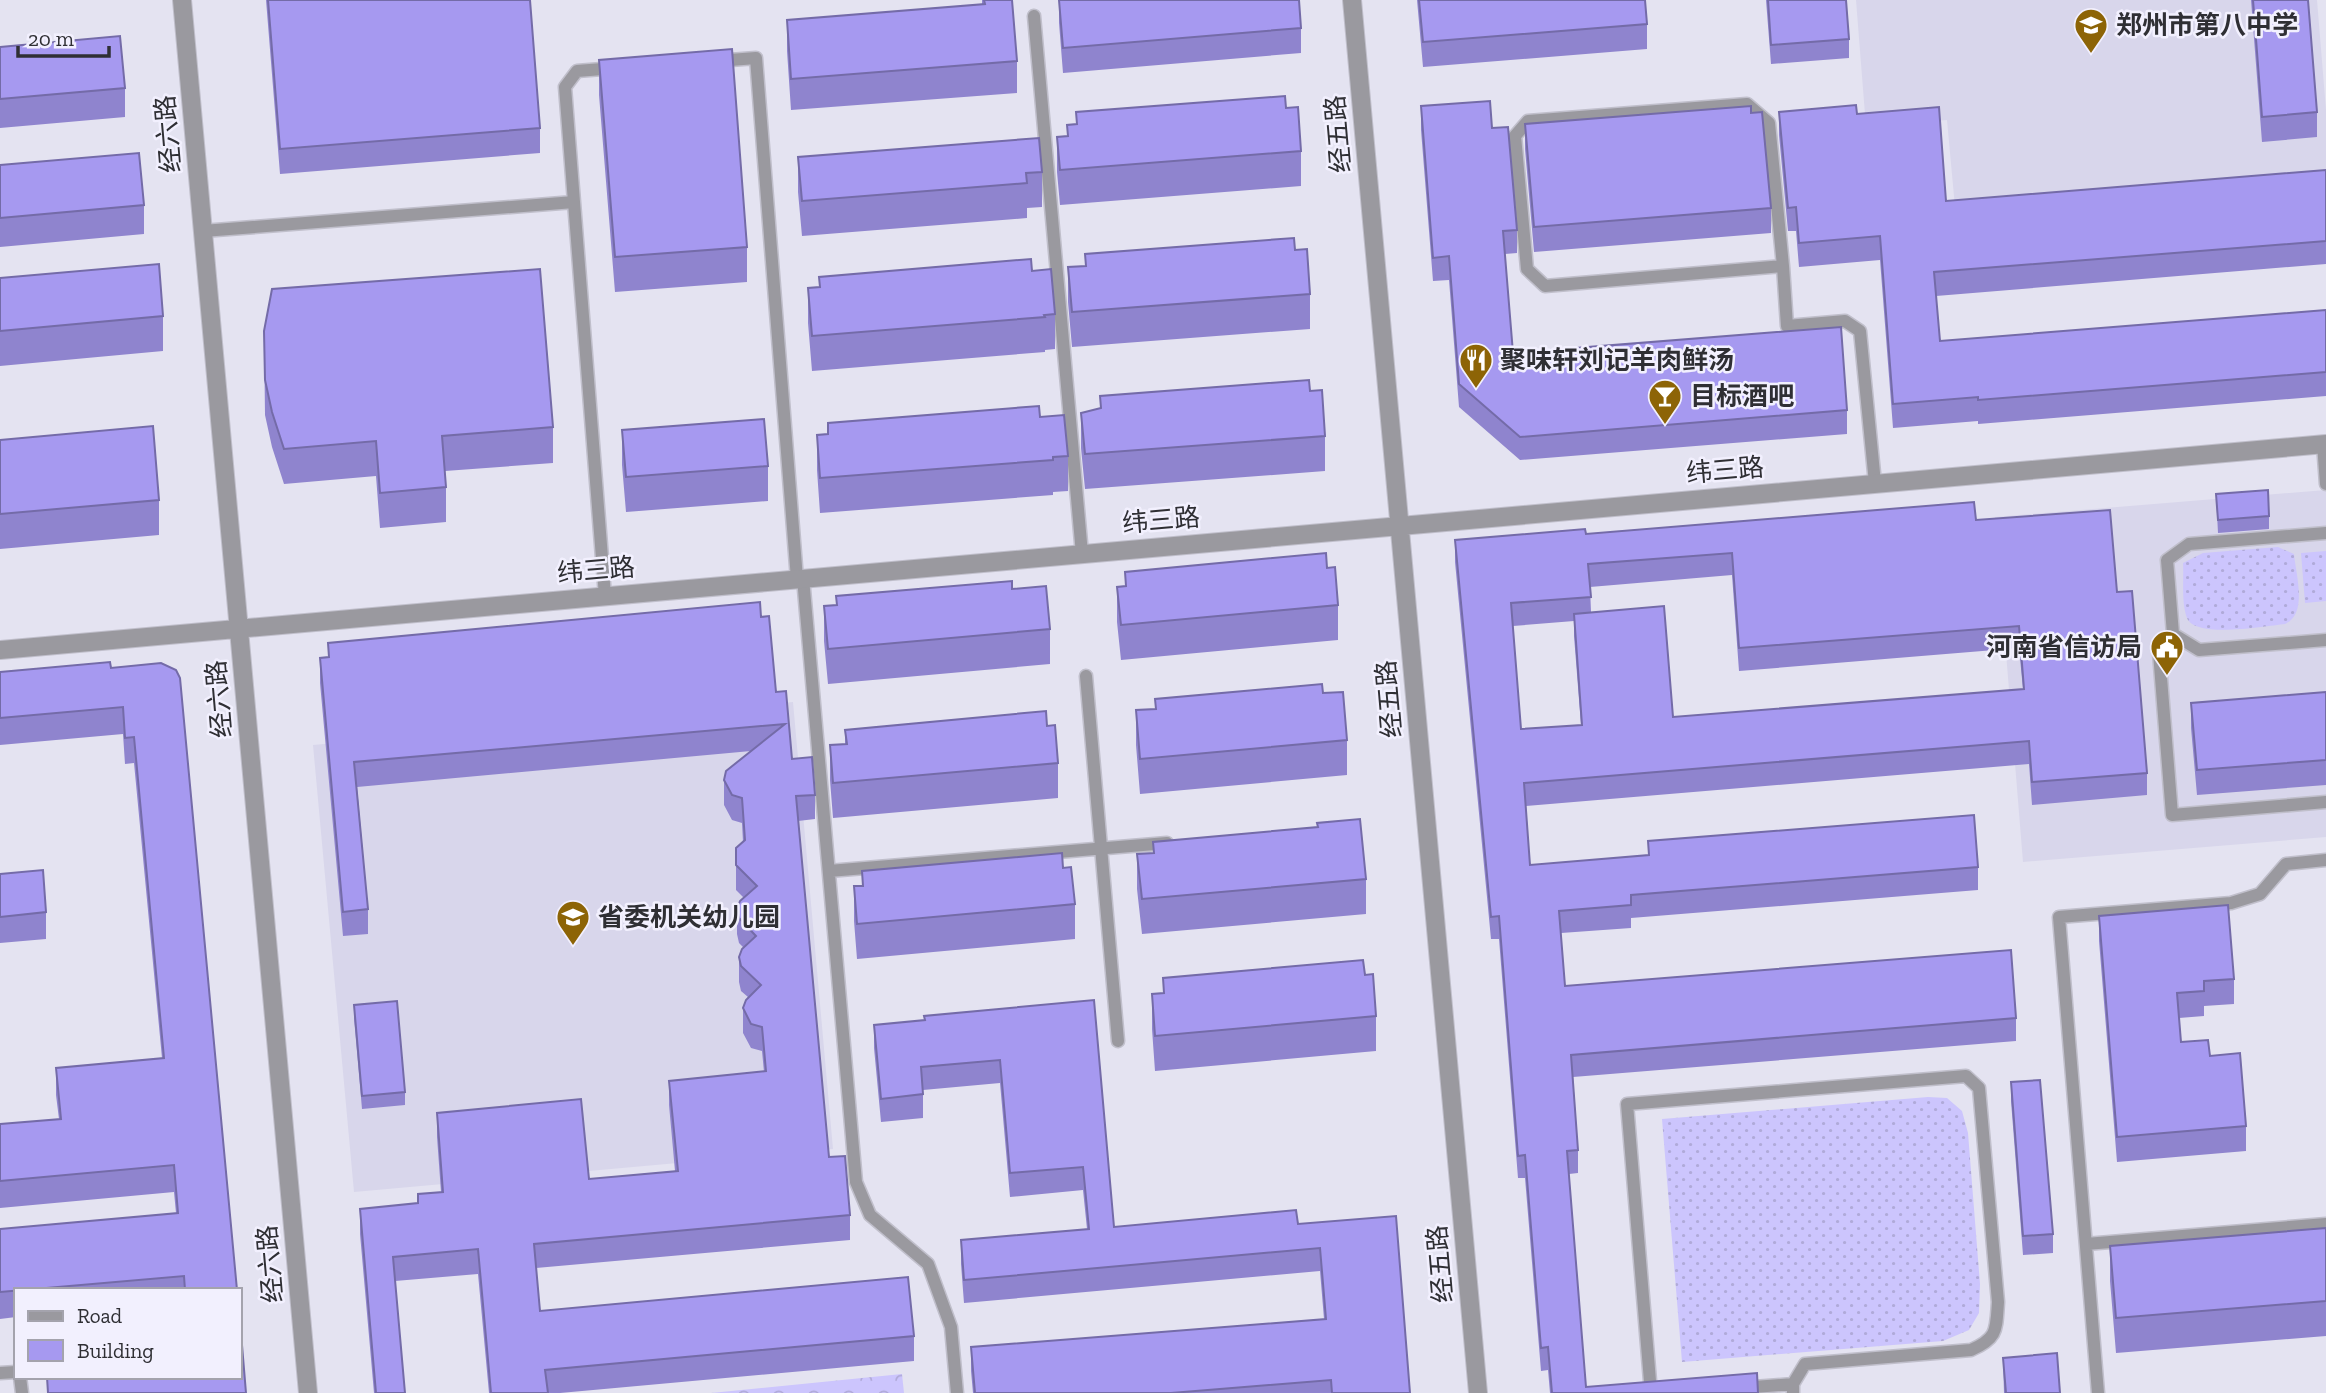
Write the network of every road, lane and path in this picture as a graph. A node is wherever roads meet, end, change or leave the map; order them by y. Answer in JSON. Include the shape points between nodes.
{"nodes":[{"id":1,"x":182,"y":0,"type":"edge"},
{"id":2,"x":1352,"y":0,"type":"edge"},
{"id":3,"x":1034,"y":16,"type":"dead end"},
{"id":4,"x":701,"y":62,"type":"edge"},
{"id":5,"x":632,"y":67,"type":"edge"},
{"id":6,"x":574,"y":202,"type":"junction"},
{"id":7,"x":203,"y":231,"type":"junction"},
{"id":8,"x":1783,"y":266,"type":"junction"},
{"id":9,"x":2324,"y":444,"type":"edge"},
{"id":10,"x":1875,"y":483,"type":"junction"},
{"id":11,"x":2326,"y":484,"type":"edge"},
{"id":12,"x":1399,"y":526,"type":"junction"},
{"id":13,"x":2326,"y":533,"type":"edge"},
{"id":14,"x":1082,"y":554,"type":"junction"},
{"id":15,"x":800,"y":578,"type":"junction"},
{"id":16,"x":605,"y":596,"type":"junction"},
{"id":17,"x":239,"y":629,"type":"junction"},
{"id":18,"x":2173,"y":634,"type":"junction"},
{"id":19,"x":2326,"y":640,"type":"edge"},
{"id":20,"x":0,"y":650,"type":"edge"},
{"id":21,"x":1087,"y":676,"type":"dead end"},
{"id":22,"x":2326,"y":802,"type":"edge"},
{"id":23,"x":1184,"y":841,"type":"edge"},
{"id":24,"x":1101,"y":848,"type":"junction"},
{"id":25,"x":2326,"y":860,"type":"edge"},
{"id":26,"x":829,"y":872,"type":"junction"},
{"id":27,"x":1118,"y":1041,"type":"dead end"},
{"id":28,"x":2326,"y":1224,"type":"edge"},
{"id":29,"x":2085,"y":1244,"type":"junction"},
{"id":30,"x":1793,"y":1388,"type":"edge"},
{"id":31,"x":1724,"y":1390,"type":"edge"},
{"id":32,"x":308,"y":1393,"type":"edge"},
{"id":33,"x":957,"y":1393,"type":"edge"},
{"id":34,"x":1478,"y":1393,"type":"edge"},
{"id":35,"x":1651,"y":1393,"type":"edge"},
{"id":36,"x":2098,"y":1393,"type":"edge"}],
"edges":[{"from":1,"to":7,"type":"street","name":"经六路"},
{"from":2,"to":12,"type":"street","name":"经五路"},
{"from":3,"to":14,"type":"lane"},
{"from":4,"to":15,"type":"lane","via":[[756,58]]},
{"from":5,"to":6,"type":"lane","via":[[578,71],[565,87]]},
{"from":6,"to":7,"type":"lane"},
{"from":6,"to":16,"type":"lane"},
{"from":7,"to":17,"type":"street","name":"经六路"},
{"from":8,"to":8,"type":"lane","via":[[1545,286],[1527,269],[1515,136],[1528,121],[1747,104],[1769,123]]},
{"from":8,"to":10,"type":"lane","via":[[1787,326],[1845,321],[1860,331]]},
{"from":9,"to":10,"type":"street","name":"纬三路"},
{"from":9,"to":11,"type":"lane"},
{"from":10,"to":12,"type":"street","name":"纬三路"},
{"from":12,"to":14,"type":"street","name":"纬三路"},
{"from":12,"to":34,"type":"street","name":"经五路"},
{"from":13,"to":18,"type":"lane","via":[[2189,544],[2167,560]]},
{"from":14,"to":15,"type":"street","name":"纬三路"},
{"from":15,"to":16,"type":"street","name":"纬三路"},
{"from":15,"to":26,"type":"lane"},
{"from":16,"to":17,"type":"street","name":"纬三路"},
{"from":17,"to":20,"type":"street","name":"纬三路"},
{"from":17,"to":32,"type":"street","name":"经六路"},
{"from":18,"to":19,"type":"lane","via":[[2199,650]]},
{"from":18,"to":22,"type":"lane","via":[[2159,653],[2172,815]]},
{"from":21,"to":24,"type":"lane"},
{"from":23,"to":24,"type":"lane"},
{"from":24,"to":26,"type":"lane"},
{"from":24,"to":27,"type":"lane"},
{"from":25,"to":29,"type":"lane","via":[[2286,864],[2260,894],[2231,903],[2059,917]]},
{"from":26,"to":33,"type":"lane","via":[[856,1182],[870,1216],[928,1264],[951,1327]]},
{"from":28,"to":29,"type":"lane"},
{"from":29,"to":36,"type":"lane"},
{"from":30,"to":31,"type":"lane"},
{"from":30,"to":35,"type":"lane","via":[[1805,1364],[1971,1350],[1989,1342],[1996,1331],[1998,1302],[1979,1088],[1966,1076],[1627,1104]]}]}
